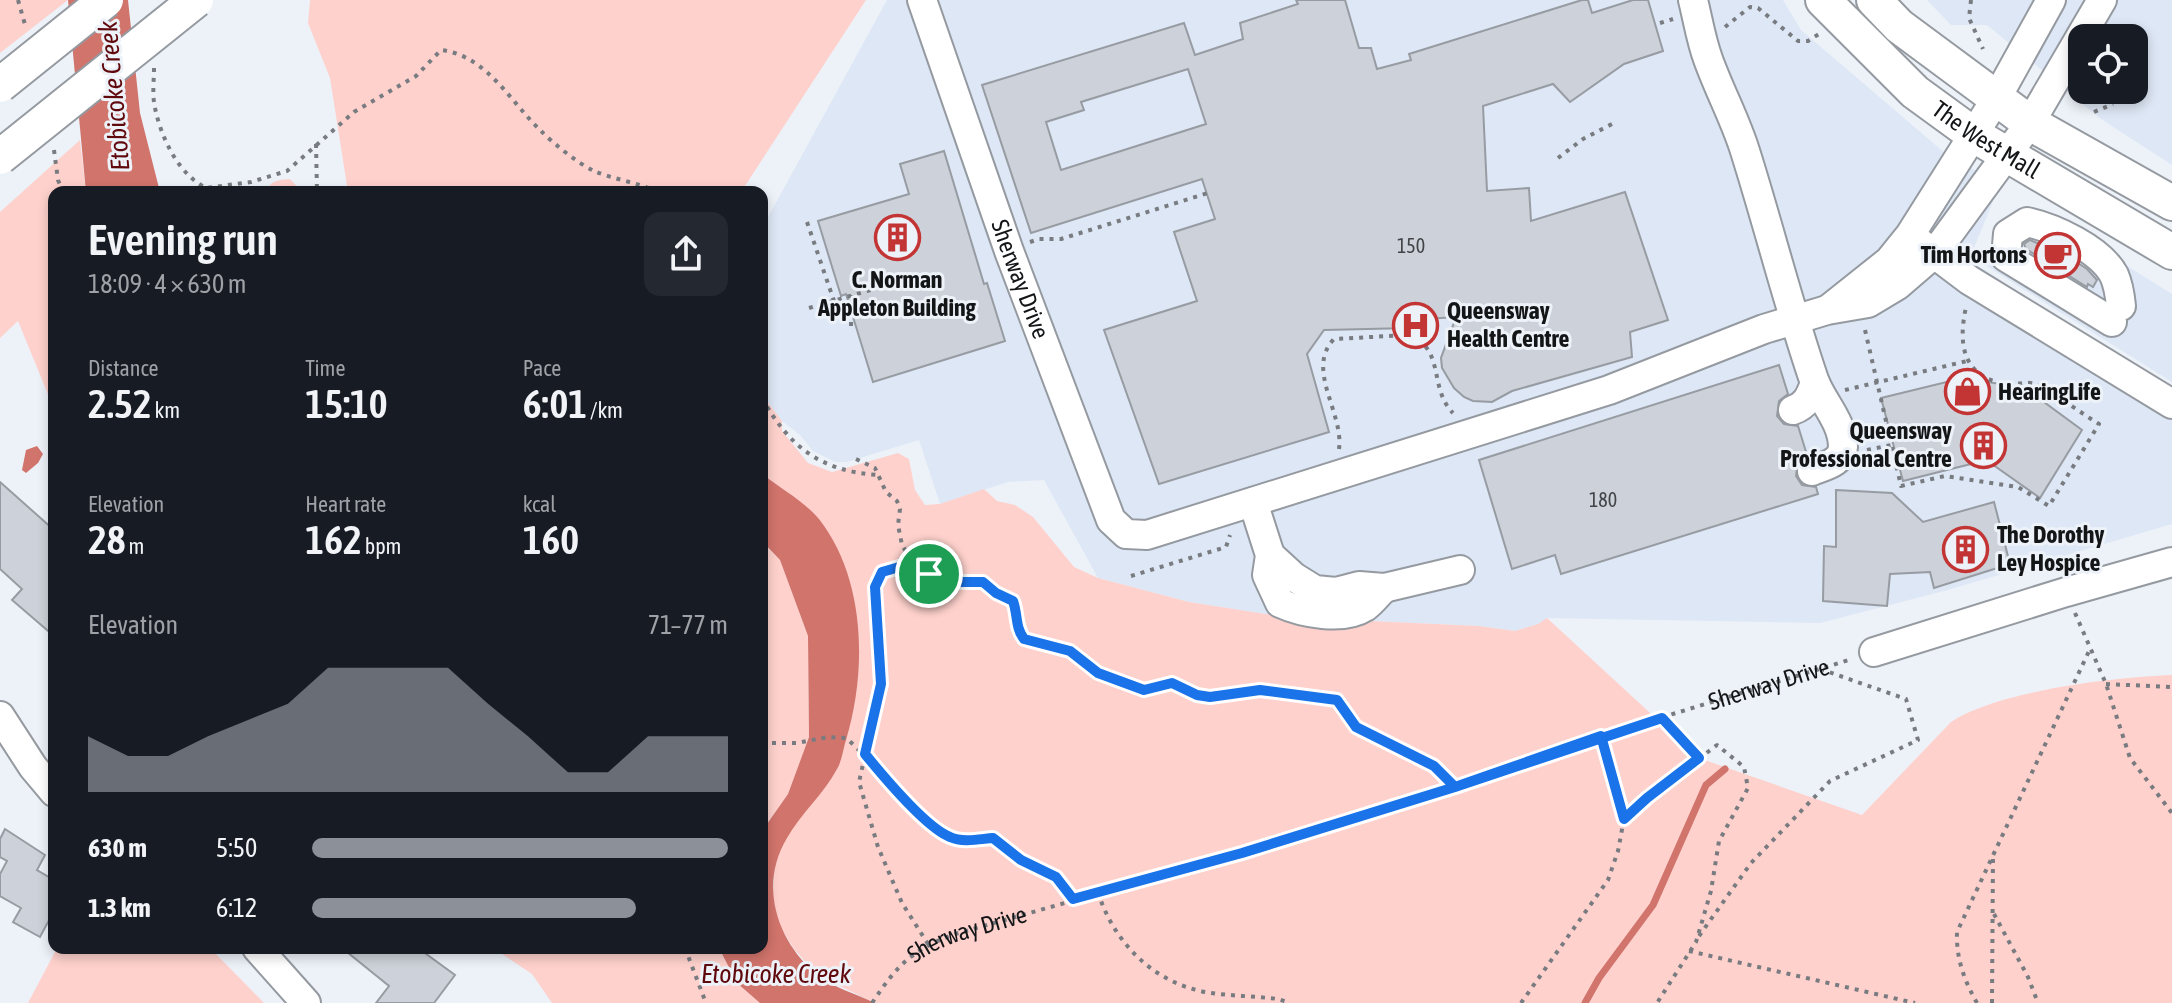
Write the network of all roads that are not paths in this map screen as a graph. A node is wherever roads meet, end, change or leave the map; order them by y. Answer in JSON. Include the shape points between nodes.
{"nodes":[{"id":1,"x":106,"y":0,"type":"edge"},
{"id":2,"x":196,"y":0,"type":"edge"},
{"id":3,"x":922,"y":0,"type":"edge"},
{"id":4,"x":1693,"y":0,"type":"edge"},
{"id":5,"x":1874,"y":0,"type":"edge"},
{"id":6,"x":2051,"y":0,"type":"edge"},
{"id":7,"x":2102,"y":0,"type":"edge"},
{"id":8,"x":1831,"y":9,"type":"edge"},
{"id":9,"x":0,"y":85,"type":"edge"},
{"id":10,"x":1996,"y":99,"type":"junction"},
{"id":11,"x":2030,"y":123,"type":"junction"},
{"id":12,"x":1974,"y":135,"type":"junction"},
{"id":13,"x":2006,"y":156,"type":"junction"},
{"id":14,"x":0,"y":157,"type":"edge"},
{"id":15,"x":2172,"y":203,"type":"edge"},
{"id":16,"x":1910,"y":235,"type":"junction"},
{"id":17,"x":2172,"y":252,"type":"edge"},
{"id":18,"x":1934,"y":254,"type":"junction"},
{"id":19,"x":1827,"y":310,"type":"junction"},
{"id":20,"x":1795,"y":320,"type":"junction"},
{"id":21,"x":1815,"y":383,"type":"junction"},
{"id":22,"x":2172,"y":404,"type":"edge"},
{"id":23,"x":1793,"y":410,"type":"dead end"},
{"id":24,"x":1812,"y":471,"type":"dead end"},
{"id":25,"x":1253,"y":502,"type":"junction"},
{"id":26,"x":2172,"y":562,"type":"edge"},
{"id":27,"x":1460,"y":570,"type":"dead end"},
{"id":28,"x":1874,"y":652,"type":"road end"},
{"id":29,"x":0,"y":716,"type":"edge"},
{"id":30,"x":48,"y":785,"type":"edge"},
{"id":31,"x":262,"y":954,"type":"edge"},
{"id":32,"x":306,"y":1003,"type":"edge"}],
"edges":[{"from":1,"to":9,"type":"main road","bridge":true},
{"from":2,"to":14,"type":"main road","bridge":true},
{"from":3,"to":25,"type":"street","name":"Sherway Drive","via":[[1111,520],[1126,534],[1147,535]]},
{"from":4,"to":20,"type":"street"},
{"from":5,"to":10,"type":"main road","name":"The West Mall","via":[[1899,26]]},
{"from":6,"to":10,"type":"street","name":"Sherway Drive"},
{"from":7,"to":11,"type":"street","name":"Sherway Drive"},
{"from":8,"to":12,"type":"main road","name":"The West Mall","via":[[1915,92]]},
{"from":10,"to":11,"type":"main road","name":"The West Mall"},
{"from":10,"to":12,"type":"street","name":"Sherway Drive"},
{"from":11,"to":13,"type":"street","name":"Sherway Drive"},
{"from":11,"to":15,"type":"main road","name":"The West Mall"},
{"from":12,"to":13,"type":"main road","name":"The West Mall"},
{"from":12,"to":16,"type":"street","name":"Sherway Drive"},
{"from":13,"to":17,"type":"main road","name":"The West Mall"},
{"from":13,"to":18,"type":"street","name":"Sherway Drive"},
{"from":16,"to":18,"type":"street"},
{"from":16,"to":19,"type":"street","name":"Sherway Drive","via":[[1889,261]]},
{"from":18,"to":19,"type":"street","name":"Sherway Drive","via":[[1868,303]]},
{"from":18,"to":22,"type":"street"},
{"from":19,"to":20,"type":"street","name":"Sherway Drive"},
{"from":20,"to":21,"type":"street"},
{"from":20,"to":25,"type":"street","name":"Sherway Drive","via":[[1722,343],[1609,390]]},
{"from":21,"to":23,"type":"street","via":[[1809,400]]},
{"from":21,"to":24,"type":"street","via":[[1843,444],[1833,463]]},
{"from":25,"to":27,"type":"street","via":[[1270,555],[1267,575],[1272,591],[1293,609],[1344,613],[1363,608],[1384,588]]},
{"from":26,"to":28,"type":"street"},
{"from":29,"to":30,"type":"street"},
{"from":31,"to":32,"type":"street"}]}
